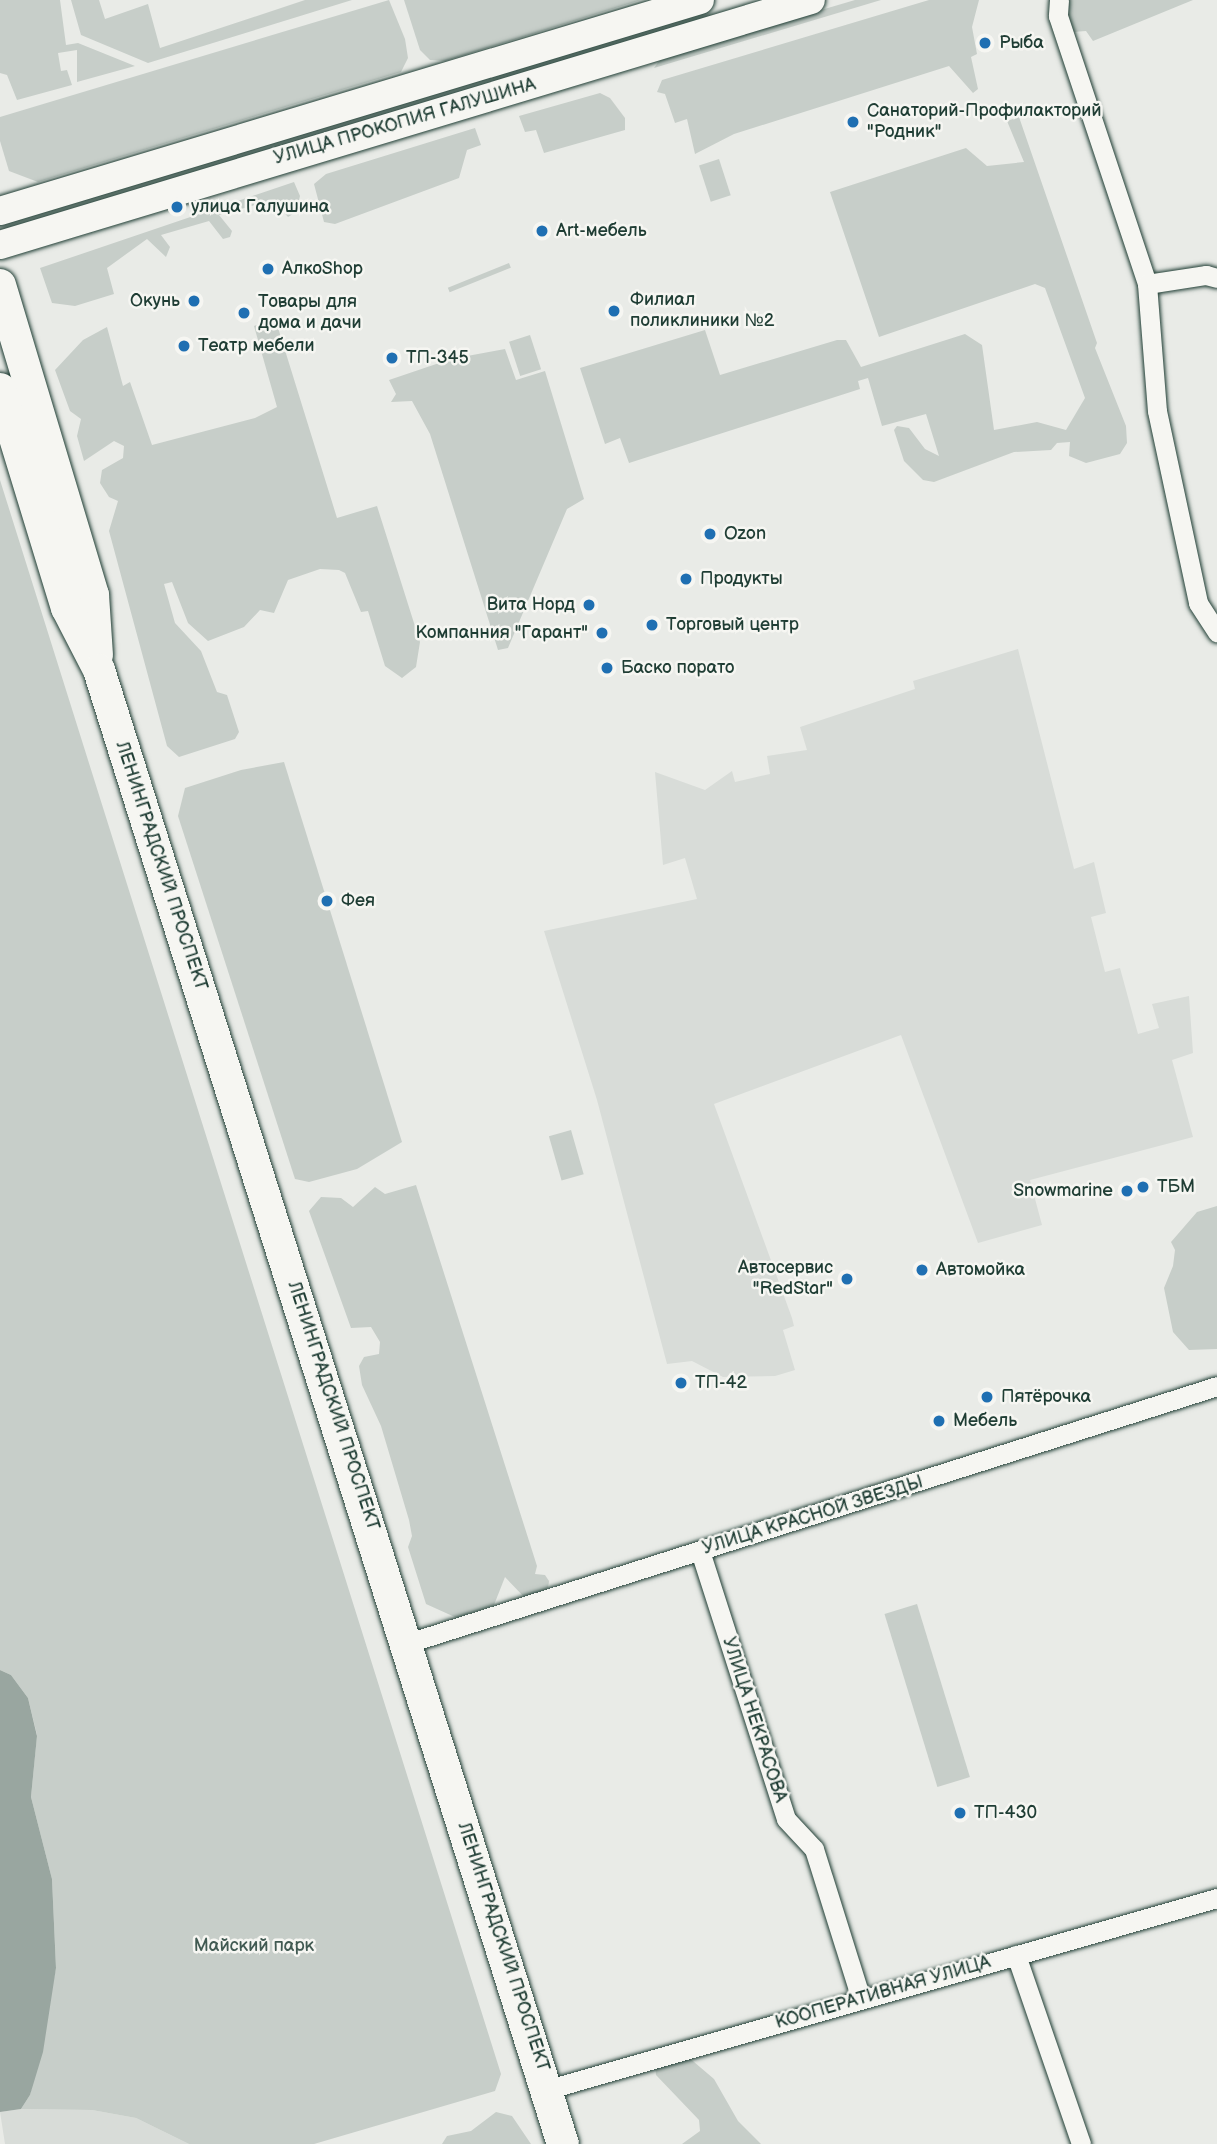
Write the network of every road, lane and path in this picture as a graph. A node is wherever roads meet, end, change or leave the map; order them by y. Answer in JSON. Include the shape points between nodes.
{"nodes":[{"id":1,"x":700,"y":0,"type":"edge"},
{"id":2,"x":811,"y":0,"type":"edge"},
{"id":3,"x":1059,"y":0,"type":"edge"},
{"id":4,"x":0,"y":211,"type":"edge"},
{"id":5,"x":0,"y":245,"type":"edge"},
{"id":6,"x":1217,"y":278,"type":"edge"},
{"id":7,"x":1147,"y":284,"type":"junction"},
{"id":8,"x":0,"y":285,"type":"edge"},
{"id":9,"x":0,"y":388,"type":"edge"},
{"id":10,"x":1217,"y":632,"type":"edge"},
{"id":11,"x":99,"y":670,"type":"junction"},
{"id":12,"x":1217,"y":1386,"type":"edge"},
{"id":13,"x":700,"y":1551,"type":"junction"},
{"id":14,"x":408,"y":1643,"type":"junction"},
{"id":15,"x":1217,"y":1898,"type":"edge"},
{"id":16,"x":1016,"y":1955,"type":"junction"},
{"id":17,"x":861,"y":1999,"type":"junction"},
{"id":18,"x":549,"y":2088,"type":"junction"},
{"id":19,"x":563,"y":2144,"type":"edge"},
{"id":20,"x":1081,"y":2144,"type":"edge"}],
"edges":[{"from":1,"to":4,"type":"main road","name":"УЛИЦА ПРОКОПИЯ ГАЛУШИНА"},
{"from":2,"to":5,"type":"main road","name":"УЛИЦА ПРОКОПИЯ ГАЛУШИНА"},
{"from":3,"to":7,"type":"street","via":[[1058,16]]},
{"from":6,"to":7,"type":"street","via":[[1206,275]]},
{"from":7,"to":10,"type":"street","via":[[1157,411],[1198,603]]},
{"from":8,"to":11,"type":"main road","name":"ЛЕНИНГРАДСКИЙ ПРОСПЕКТ","via":[[93,595]]},
{"from":9,"to":11,"type":"main road","name":"ЛЕНИНГРАДСКИЙ ПРОСПЕКТ","via":[[67,608]]},
{"from":11,"to":14,"type":"main road","name":"ЛЕНИНГРАДСКИЙ ПРОСПЕКТ"},
{"from":12,"to":13,"type":"street","name":"УЛИЦА КРАСНОЙ ЗВЕЗДЫ"},
{"from":13,"to":14,"type":"street","name":"УЛИЦА КРАСНОЙ ЗВЕЗДЫ"},
{"from":13,"to":17,"type":"street","name":"УЛИЦА НЕКРАСОВА","via":[[786,1819],[814,1849]]},
{"from":14,"to":18,"type":"main road","name":"ЛЕНИНГРАДСКИЙ ПРОСПЕКТ"},
{"from":15,"to":16,"type":"street","name":"КООПЕРАТИВНАЯ УЛИЦА"},
{"from":16,"to":17,"type":"street","name":"КООПЕРАТИВНАЯ УЛИЦА"},
{"from":16,"to":20,"type":"street"},
{"from":17,"to":18,"type":"street","name":"КООПЕРАТИВНАЯ УЛИЦА"},
{"from":18,"to":19,"type":"main road","name":"ЛЕНИНГРАДСКИЙ ПРОСПЕКТ"}]}
